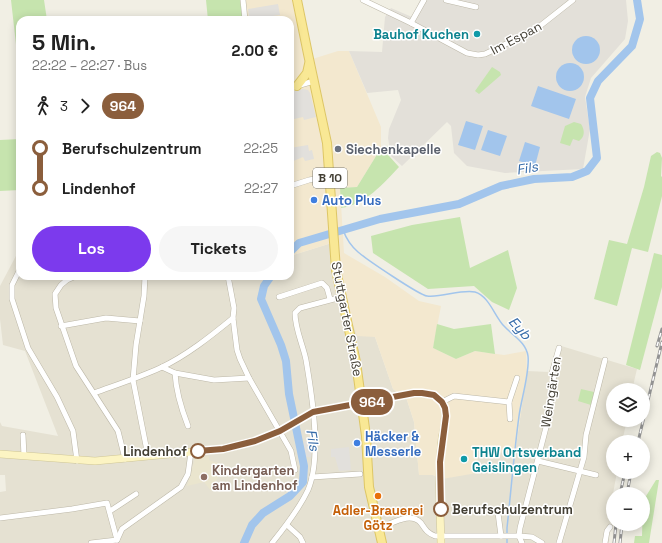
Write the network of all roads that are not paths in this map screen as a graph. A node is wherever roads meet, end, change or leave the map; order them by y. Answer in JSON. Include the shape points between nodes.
{"nodes":[{"id":1,"x":243,"y":0,"type":"edge"},
{"id":2,"x":298,"y":0,"type":"edge"},
{"id":3,"x":363,"y":0,"type":"edge"},
{"id":4,"x":424,"y":0,"type":"edge"},
{"id":5,"x":446,"y":0,"type":"edge"},
{"id":6,"x":573,"y":0,"type":"edge"},
{"id":7,"x":476,"y":7,"type":"dead end"},
{"id":8,"x":245,"y":16,"type":"edge"},
{"id":9,"x":411,"y":23,"type":"junction"},
{"id":10,"x":309,"y":62,"type":"junction"},
{"id":11,"x":314,"y":81,"type":"junction"},
{"id":12,"x":294,"y":87,"type":"edge"},
{"id":13,"x":330,"y":176,"type":"junction"},
{"id":14,"x":294,"y":185,"type":"edge"},
{"id":15,"x":16,"y":278,"type":"edge"},
{"id":16,"x":66,"y":280,"type":"edge"},
{"id":17,"x":145,"y":280,"type":"edge"},
{"id":18,"x":229,"y":280,"type":"edge"},
{"id":19,"x":279,"y":297,"type":"dead end"},
{"id":20,"x":233,"y":318,"type":"junction"},
{"id":21,"x":140,"y":321,"type":"junction"},
{"id":22,"x":61,"y":326,"type":"junction"},
{"id":23,"x":559,"y":348,"type":"dead end"},
{"id":24,"x":605,"y":360,"type":"dead end"},
{"id":25,"x":162,"y":367,"type":"junction"},
{"id":26,"x":175,"y":373,"type":"junction"},
{"id":27,"x":249,"y":378,"type":"junction"},
{"id":28,"x":517,"y":378,"type":"dead end"},
{"id":29,"x":133,"y":380,"type":"junction"},
{"id":30,"x":94,"y":393,"type":"junction"},
{"id":31,"x":442,"y":402,"type":"junction"},
{"id":32,"x":509,"y":402,"type":"junction"},
{"id":33,"x":363,"y":404,"type":"junction"},
{"id":34,"x":313,"y":412,"type":"junction"},
{"id":35,"x":510,"y":419,"type":"dead end"},
{"id":36,"x":188,"y":426,"type":"dead end"},
{"id":37,"x":280,"y":431,"type":"junction"},
{"id":38,"x":23,"y":435,"type":"dead end"},
{"id":39,"x":191,"y":452,"type":"junction"},
{"id":40,"x":0,"y":454,"type":"edge"},
{"id":41,"x":24,"y":456,"type":"junction"},
{"id":42,"x":148,"y":456,"type":"junction"},
{"id":43,"x":125,"y":459,"type":"junction"},
{"id":44,"x":77,"y":461,"type":"junction"},
{"id":45,"x":538,"y":461,"type":"junction"},
{"id":46,"x":295,"y":470,"type":"dead end"},
{"id":47,"x":580,"y":471,"type":"junction"},
{"id":48,"x":360,"y":474,"type":"dead end"},
{"id":49,"x":596,"y":475,"type":"dead end"},
{"id":50,"x":312,"y":477,"type":"junction"},
{"id":51,"x":136,"y":494,"type":"dead end"},
{"id":52,"x":110,"y":511,"type":"junction"},
{"id":53,"x":498,"y":513,"type":"dead end"},
{"id":54,"x":0,"y":518,"type":"edge"},
{"id":55,"x":286,"y":525,"type":"junction"},
{"id":56,"x":379,"y":528,"type":"junction"},
{"id":57,"x":607,"y":531,"type":"edge"},
{"id":58,"x":502,"y":536,"type":"junction"},
{"id":59,"x":517,"y":536,"type":"junction"},
{"id":60,"x":441,"y":540,"type":"edge"},
{"id":61,"x":117,"y":542,"type":"edge"},
{"id":62,"x":90,"y":543,"type":"edge"},
{"id":63,"x":272,"y":543,"type":"edge"},
{"id":64,"x":303,"y":543,"type":"edge"},
{"id":65,"x":382,"y":543,"type":"edge"},
{"id":66,"x":522,"y":543,"type":"edge"},
{"id":67,"x":542,"y":543,"type":"edge"},
{"id":68,"x":558,"y":543,"type":"edge"},
{"id":69,"x":605,"y":543,"type":"edge"}],
"edges":[{"from":1,"to":8,"type":"street"},
{"from":2,"to":10,"type":"main road","name":"Stuttgarter Straße","number":"B 10"},
{"from":3,"to":9,"type":"street","name":"Im Espan"},
{"from":4,"to":9,"type":"street"},
{"from":5,"to":7,"type":"street"},
{"from":6,"to":9,"type":"street","name":"Im Espan","via":[[540,26],[485,54],[478,55],[467,53]]},
{"from":10,"to":11,"type":"main road","name":"Stuttgarter Straße","number":"B 10"},
{"from":10,"to":12,"type":"main road","via":[[306,73]]},
{"from":11,"to":12,"type":"street"},
{"from":11,"to":13,"type":"main road","name":"Stuttgarter Straße","number":"B 10","via":[[327,144]]},
{"from":13,"to":14,"type":"street"},
{"from":13,"to":33,"type":"main road","name":"Stuttgarter Straße","number":"B 10","via":[[338,284]]},
{"from":15,"to":44,"type":"street","via":[[12,285],[12,299],[28,348],[73,431]]},
{"from":16,"to":22,"type":"street","via":[[55,294]]},
{"from":17,"to":21,"type":"street"},
{"from":18,"to":20,"type":"street","via":[[234,308]]},
{"from":19,"to":34,"type":"street","via":[[322,283],[332,299],[300,308],[295,313],[306,360]]},
{"from":20,"to":25,"type":"street","via":[[210,338]]},
{"from":20,"to":27,"type":"street","via":[[237,350]]},
{"from":21,"to":22,"type":"street","via":[[106,318]]},
{"from":21,"to":29,"type":"street"},
{"from":22,"to":30,"type":"street","via":[[76,366]]},
{"from":23,"to":45,"type":"street","name":"Weingärten","via":[[552,373],[554,376],[550,412]]},
{"from":24,"to":47,"type":"street","via":[[586,435]]},
{"from":25,"to":26,"type":"street"},
{"from":25,"to":29,"type":"street"},
{"from":26,"to":27,"type":"street","via":[[214,380]]},
{"from":26,"to":36,"type":"street","via":[[176,388]]},
{"from":27,"to":37,"type":"street"},
{"from":28,"to":32,"type":"street"},
{"from":29,"to":30,"type":"street"},
{"from":29,"to":42,"type":"street"},
{"from":30,"to":43,"type":"street","via":[[118,432]]},
{"from":31,"to":32,"type":"street","via":[[454,396]]},
{"from":31,"to":33,"type":"street","via":[[434,395],[422,393]]},
{"from":31,"to":60,"type":"street","via":[[446,416],[440,462]]},
{"from":32,"to":35,"type":"street"},
{"from":33,"to":34,"type":"street"},
{"from":33,"to":56,"type":"main road","name":"Stuttgarter Straße","number":"B 10","via":[[369,487]]},
{"from":34,"to":37,"type":"street"},
{"from":34,"to":50,"type":"street","via":[[316,450]]},
{"from":37,"to":39,"type":"street","via":[[255,441],[223,449]]},
{"from":37,"to":46,"type":"street","via":[[291,451]]},
{"from":38,"to":41,"type":"street"},
{"from":39,"to":42,"type":"street"},
{"from":39,"to":61,"type":"street","via":[[188,474],[181,487],[122,529]]},
{"from":40,"to":41,"type":"street"},
{"from":41,"to":44,"type":"street"},
{"from":42,"to":43,"type":"street"},
{"from":43,"to":44,"type":"street"},
{"from":45,"to":47,"type":"street"},
{"from":45,"to":59,"type":"street","name":"Weingärten"},
{"from":47,"to":49,"type":"street"},
{"from":47,"to":68,"type":"street"},
{"from":48,"to":50,"type":"street"},
{"from":50,"to":55,"type":"street","via":[[308,490]]},
{"from":51,"to":52,"type":"street"},
{"from":52,"to":54,"type":"street","via":[[108,503]]},
{"from":52,"to":61,"type":"street"},
{"from":53,"to":58,"type":"street"},
{"from":55,"to":63,"type":"street"},
{"from":55,"to":64,"type":"street"},
{"from":56,"to":60,"type":"street","via":[[412,517],[429,534]]},
{"from":56,"to":65,"type":"main road","name":"Stuttgarter Straße","number":"B 10"},
{"from":57,"to":69,"type":"street"},
{"from":58,"to":59,"type":"street"},
{"from":58,"to":60,"type":"street"},
{"from":59,"to":66,"type":"street"},
{"from":59,"to":67,"type":"street","via":[[532,537]]},
{"from":61,"to":62,"type":"street"}]}
